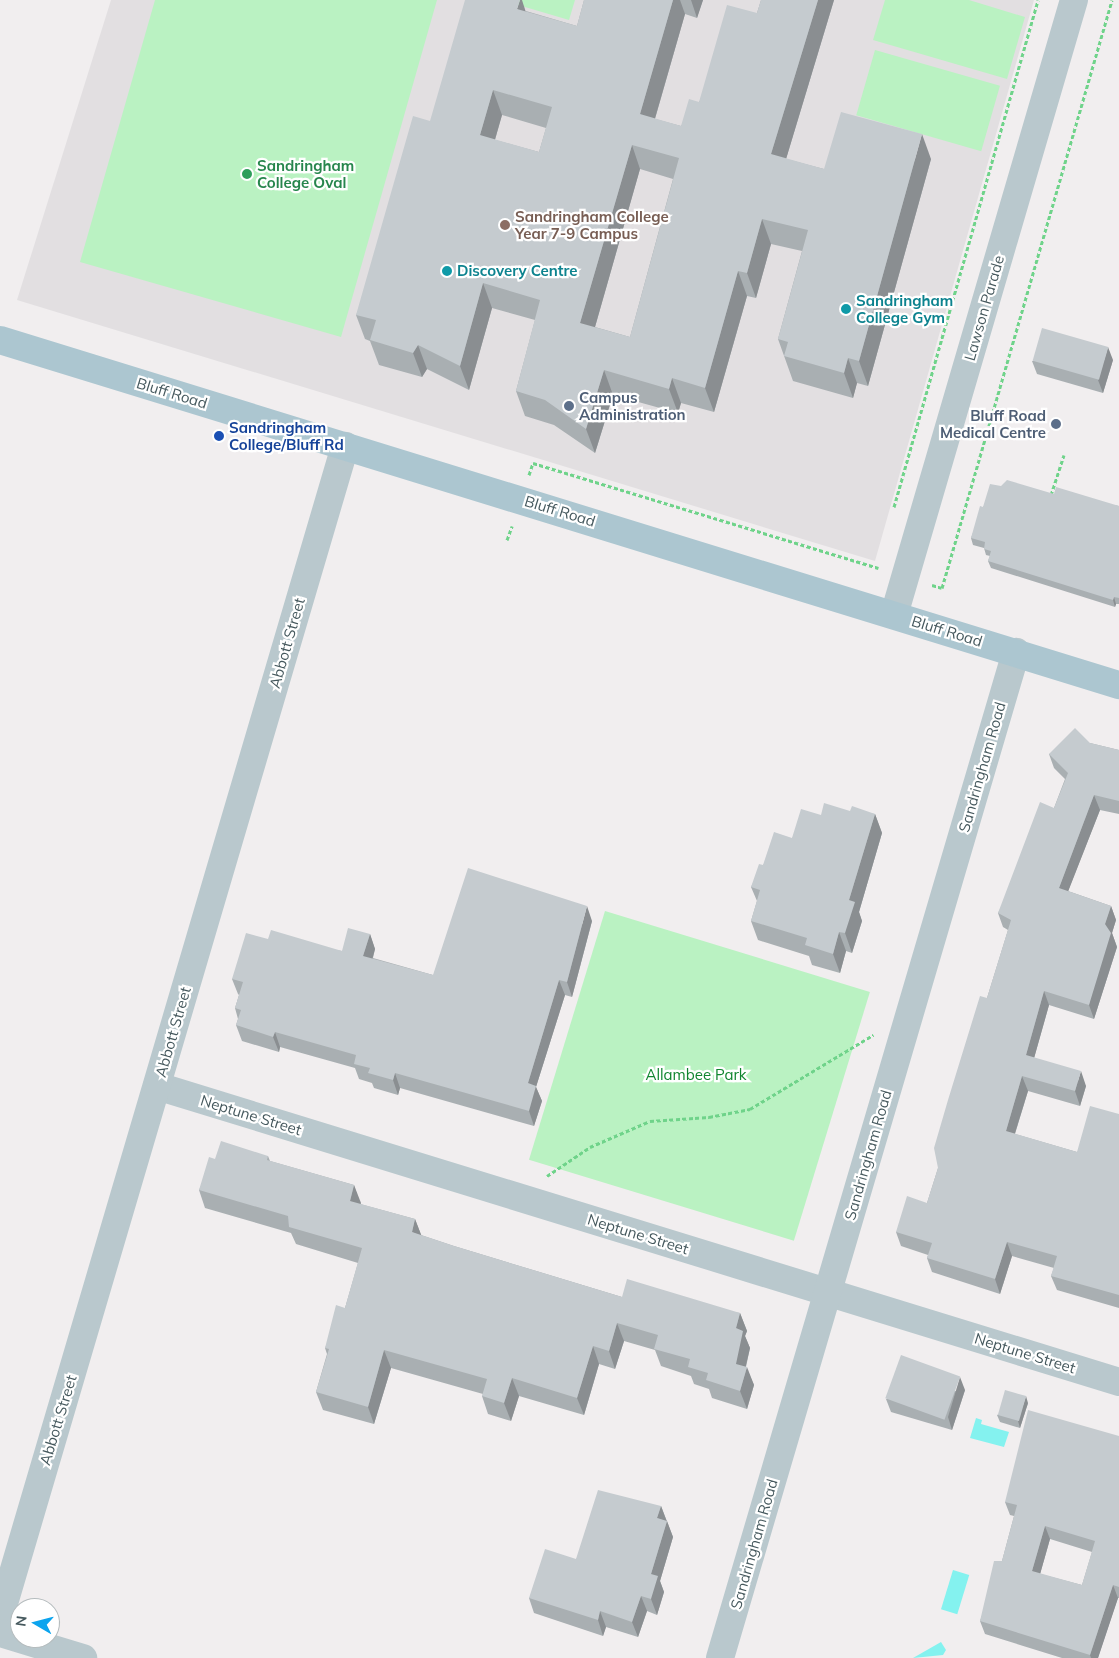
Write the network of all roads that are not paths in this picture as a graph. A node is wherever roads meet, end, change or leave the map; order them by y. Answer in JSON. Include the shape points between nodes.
{"nodes":[{"id":1,"x":1074,"y":0,"type":"edge"},
{"id":2,"x":2,"y":346,"type":"edge"},
{"id":3,"x":345,"y":446,"type":"junction"},
{"id":4,"x":894,"y":615,"type":"junction"},
{"id":5,"x":1016,"y":652,"type":"junction"},
{"id":6,"x":1119,"y":685,"type":"edge"},
{"id":7,"x":157,"y":1086,"type":"junction"},
{"id":8,"x":828,"y":1292,"type":"junction"},
{"id":9,"x":1119,"y":1382,"type":"edge"},
{"id":10,"x":0,"y":1617,"type":"edge"},
{"id":11,"x":0,"y":1633,"type":"edge"},
{"id":12,"x":82,"y":1658,"type":"edge"},
{"id":13,"x":720,"y":1658,"type":"edge"}],
"edges":[{"from":1,"to":4,"type":"street","name":"Lawson Parade"},
{"from":2,"to":3,"type":"main road","name":"Bluff Road"},
{"from":3,"to":4,"type":"main road","name":"Bluff Road"},
{"from":3,"to":7,"type":"street","name":"Abbott Street"},
{"from":4,"to":5,"type":"main road","name":"Bluff Road"},
{"from":5,"to":6,"type":"main road","name":"Bluff Road"},
{"from":5,"to":8,"type":"street","name":"Sandringham Road"},
{"from":7,"to":8,"type":"street","name":"Neptune Street"},
{"from":7,"to":10,"type":"street","name":"Abbott Street"},
{"from":8,"to":9,"type":"street","name":"Neptune Street"},
{"from":8,"to":13,"type":"street","name":"Sandringham Road"},
{"from":11,"to":12,"type":"street"}]}
